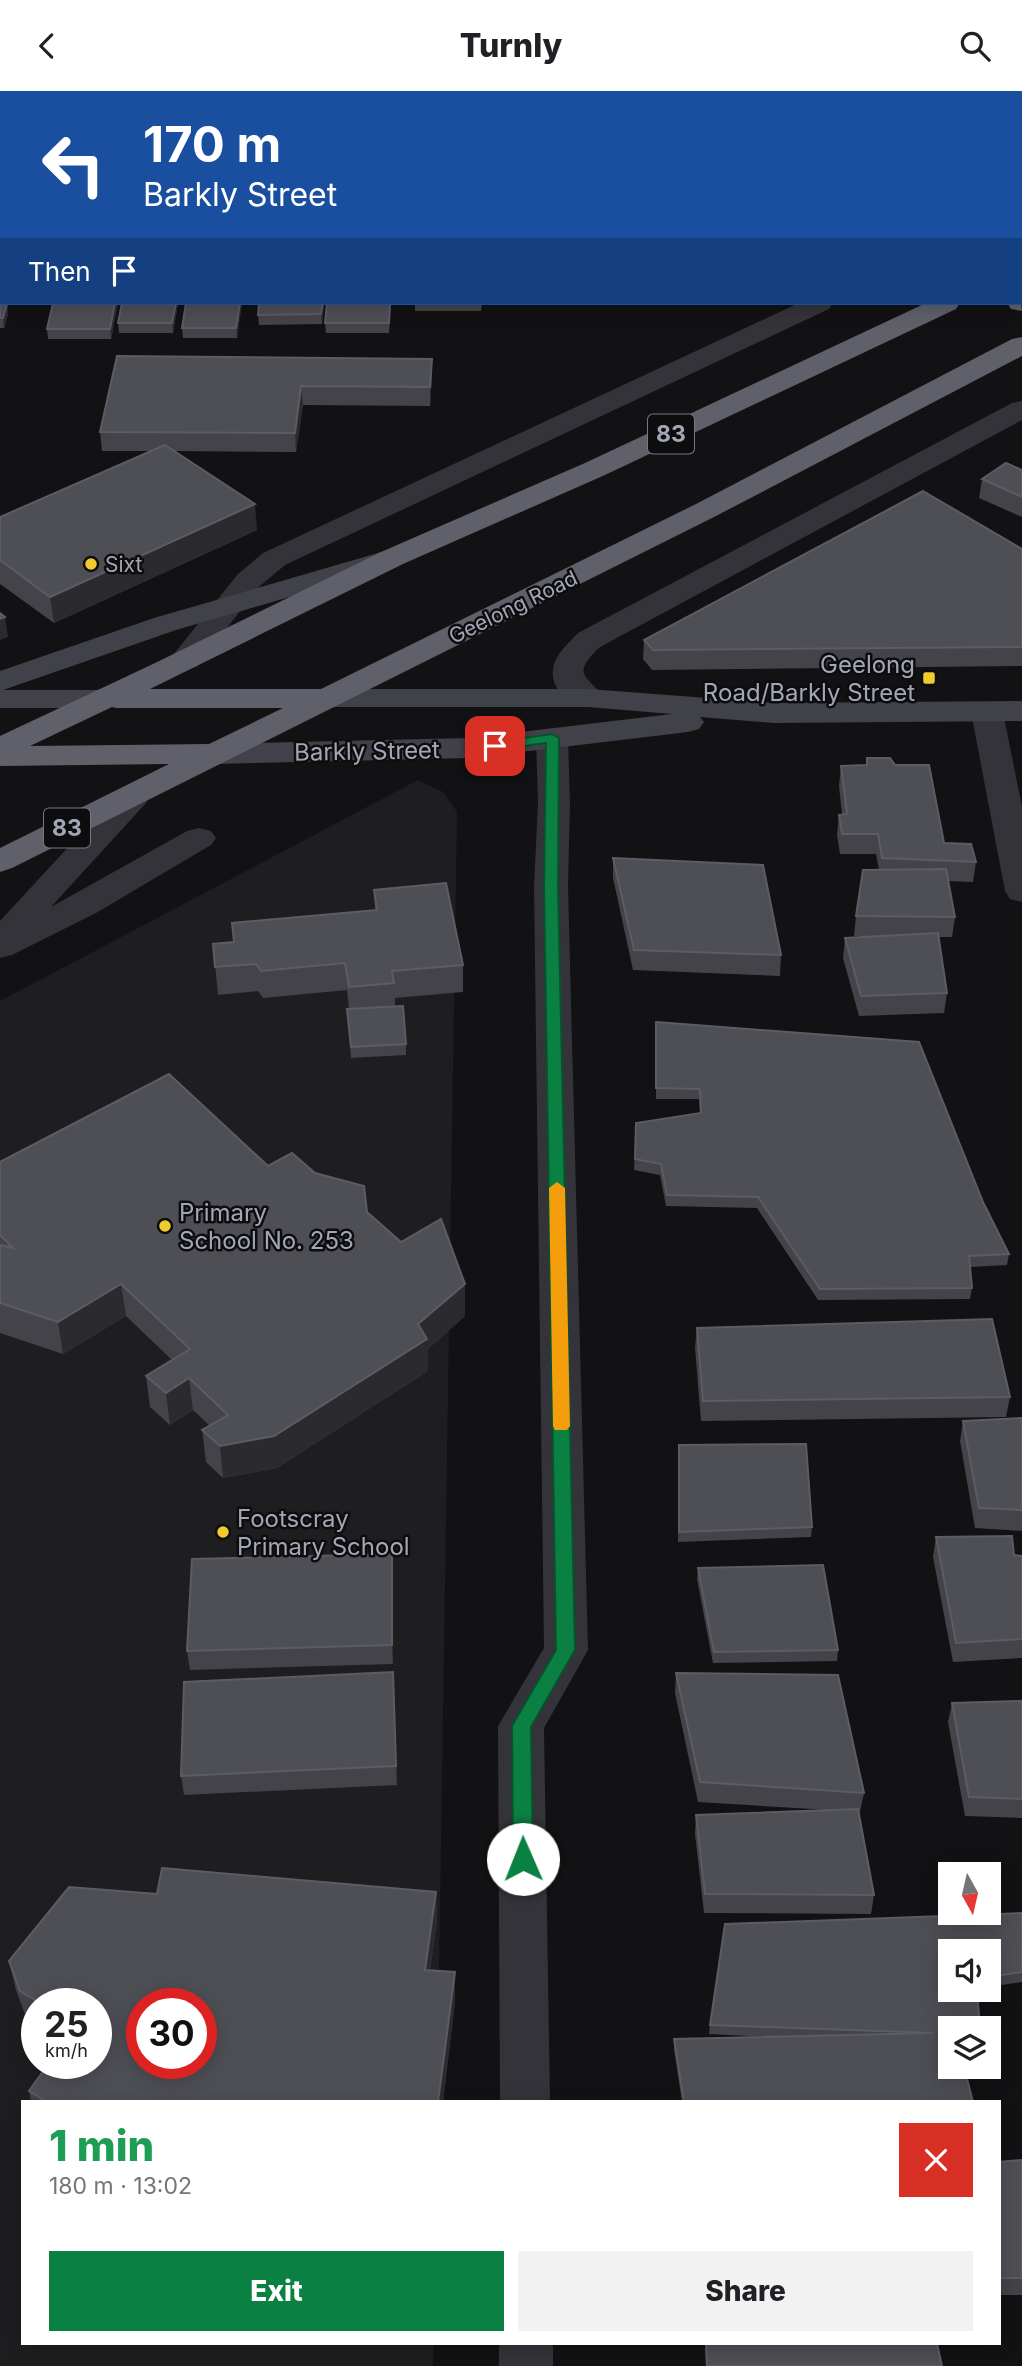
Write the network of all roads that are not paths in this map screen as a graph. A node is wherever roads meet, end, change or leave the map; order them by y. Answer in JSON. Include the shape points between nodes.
{"nodes":[{"id":1,"x":816,"y":305,"type":"edge"},
{"id":2,"x":943,"y":305,"type":"edge"},
{"id":3,"x":1022,"y":345,"type":"edge"},
{"id":4,"x":1022,"y":409,"type":"edge"},
{"id":5,"x":392,"y":558,"type":"junction"},
{"id":6,"x":228,"y":605,"type":"junction"},
{"id":7,"x":185,"y":660,"type":"junction"},
{"id":8,"x":0,"y":681,"type":"edge"},
{"id":9,"x":328,"y":698,"type":"junction"},
{"id":10,"x":588,"y":698,"type":"junction"},
{"id":11,"x":0,"y":699,"type":"edge"},
{"id":12,"x":103,"y":699,"type":"junction"},
{"id":13,"x":1022,"y":711,"type":"edge"},
{"id":14,"x":986,"y":712,"type":"junction"},
{"id":15,"x":774,"y":713,"type":"junction"},
{"id":16,"x":552,"y":738,"type":"junction"},
{"id":17,"x":0,"y":748,"type":"edge"},
{"id":18,"x":214,"y":754,"type":"junction"},
{"id":19,"x":0,"y":756,"type":"edge"},
{"id":20,"x":134,"y":796,"type":"junction"},
{"id":21,"x":199,"y":838,"type":"dead end"},
{"id":22,"x":0,"y":861,"type":"edge"},
{"id":23,"x":1022,"y":891,"type":"edge"},
{"id":24,"x":0,"y":945,"type":"edge"},
{"id":25,"x":525,"y":2100,"type":"edge"},
{"id":26,"x":526,"y":2345,"type":"edge"},
{"id":27,"x":526,"y":2366,"type":"edge"}],
"edges":[{"from":1,"to":6,"type":"street","via":[[274,559],[256,571]]},
{"from":2,"to":5,"type":"highway","number":"83"},
{"from":3,"to":9,"type":"highway","name":"Geelong Road","number":"83","via":[[706,510]]},
{"from":4,"to":10,"type":"street","via":[[589,640],[574,655],[568,670],[570,682]]},
{"from":5,"to":6,"type":"street"},
{"from":5,"to":7,"type":"highway","number":"83"},
{"from":6,"to":7,"type":"street"},
{"from":6,"to":8,"type":"street"},
{"from":7,"to":12,"type":"highway","number":"83"},
{"from":9,"to":10,"type":"street","name":"Barkly Street"},
{"from":9,"to":12,"type":"highway","name":"Barkly Street"},
{"from":9,"to":18,"type":"highway","name":"Geelong Road","number":"83"},
{"from":10,"to":15,"type":"street","name":"Barkly Street"},
{"from":11,"to":12,"type":"street","name":"Barkly Street"},
{"from":12,"to":17,"type":"highway","number":"83"},
{"from":13,"to":14,"type":"street","name":"Barkly Street"},
{"from":14,"to":15,"type":"street","name":"Barkly Street"},
{"from":14,"to":23,"type":"street"},
{"from":15,"to":16,"type":"street","name":"Barkly Street"},
{"from":16,"to":18,"type":"street","name":"Barkly Street","via":[[470,748]]},
{"from":16,"to":25,"type":"street","via":[[566,1650],[521,1726]]},
{"from":18,"to":19,"type":"highway","name":"Barkly Street"},
{"from":18,"to":20,"type":"highway","name":"Geelong Road","number":"83"},
{"from":20,"to":22,"type":"highway","name":"Geelong Road","number":"83"},
{"from":20,"to":24,"type":"street"},
{"from":21,"to":24,"type":"street","via":[[84,905]]},
{"from":26,"to":27,"type":"street"}]}
